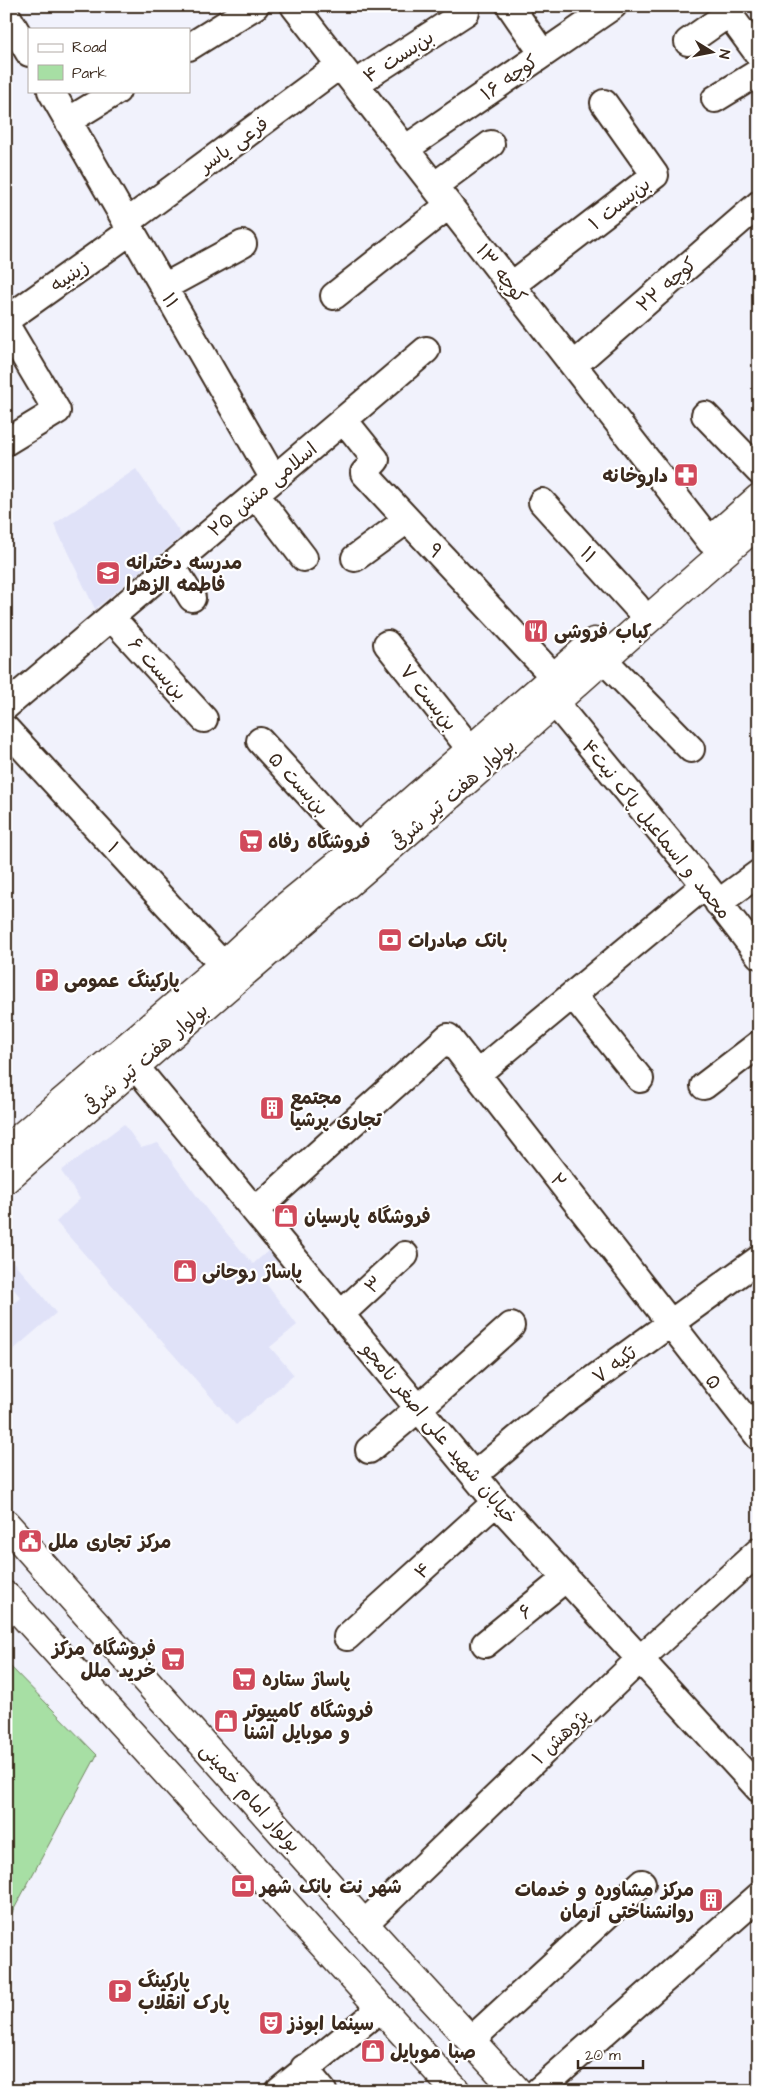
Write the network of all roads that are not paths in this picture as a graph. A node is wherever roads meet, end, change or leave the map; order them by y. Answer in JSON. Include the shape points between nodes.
{"nodes":[{"id":1,"x":255,"y":6,"type":"edge"},
{"id":2,"x":294,"y":6,"type":"edge"},
{"id":3,"x":510,"y":6,"type":"edge"},
{"id":4,"x":613,"y":6,"type":"edge"},
{"id":5,"x":725,"y":10,"type":"edge"},
{"id":6,"x":466,"y":12,"type":"dead end"},
{"id":7,"x":6,"y":14,"type":"edge"},
{"id":8,"x":220,"y":15,"type":"edge"},
{"id":9,"x":688,"y":42,"type":"dead end"},
{"id":10,"x":190,"y":46,"type":"edge"},
{"id":11,"x":28,"y":51,"type":"edge"},
{"id":12,"x":543,"y":54,"type":"junction"},
{"id":13,"x":759,"y":55,"type":"edge"},
{"id":14,"x":759,"y":72,"type":"edge"},
{"id":15,"x":347,"y":75,"type":"junction"},
{"id":16,"x":52,"y":92,"type":"edge"},
{"id":17,"x":115,"y":92,"type":"edge"},
{"id":18,"x":715,"y":99,"type":"dead end"},
{"id":19,"x":604,"y":103,"type":"dead end"},
{"id":20,"x":68,"y":121,"type":"junction"},
{"id":21,"x":491,"y":144,"type":"dead end"},
{"id":22,"x":405,"y":149,"type":"junction"},
{"id":23,"x":441,"y":195,"type":"junction"},
{"id":24,"x":759,"y":204,"type":"edge"},
{"id":25,"x":129,"y":227,"type":"junction"},
{"id":26,"x":243,"y":244,"type":"dead end"},
{"id":27,"x":512,"y":285,"type":"junction"},
{"id":28,"x":164,"y":287,"type":"junction"},
{"id":29,"x":334,"y":296,"type":"dead end"},
{"id":30,"x":6,"y":320,"type":"edge"},
{"id":31,"x":6,"y":325,"type":"edge"},
{"id":32,"x":426,"y":350,"type":"dead end"},
{"id":33,"x":574,"y":365,"type":"junction"},
{"id":34,"x":705,"y":415,"type":"dead end"},
{"id":35,"x":344,"y":420,"type":"junction"},
{"id":36,"x":6,"y":442,"type":"edge"},
{"id":37,"x":759,"y":472,"type":"edge"},
{"id":38,"x":265,"y":487,"type":"junction"},
{"id":39,"x":759,"y":498,"type":"edge"},
{"id":40,"x":542,"y":502,"type":"dead end"},
{"id":41,"x":407,"y":520,"type":"junction"},
{"id":42,"x":756,"y":532,"type":"edge"},
{"id":43,"x":710,"y":540,"type":"junction"},
{"id":44,"x":304,"y":558,"type":"dead end"},
{"id":45,"x":356,"y":558,"type":"dead end"},
{"id":46,"x":172,"y":566,"type":"junction"},
{"id":47,"x":192,"y":598,"type":"dead end"},
{"id":48,"x":636,"y":606,"type":"junction"},
{"id":49,"x":112,"y":617,"type":"junction"},
{"id":50,"x":386,"y":644,"type":"dead end"},
{"id":51,"x":603,"y":659,"type":"junction"},
{"id":52,"x":555,"y":690,"type":"junction"},
{"id":53,"x":8,"y":701,"type":"edge"},
{"id":54,"x":204,"y":719,"type":"dead end"},
{"id":55,"x":6,"y":729,"type":"edge"},
{"id":56,"x":260,"y":741,"type":"dead end"},
{"id":57,"x":471,"y":750,"type":"junction"},
{"id":58,"x":692,"y":750,"type":"dead end"},
{"id":59,"x":444,"y":787,"type":"junction"},
{"id":60,"x":358,"y":848,"type":"junction"},
{"id":61,"x":759,"y":873,"type":"edge"},
{"id":62,"x":711,"y":894,"type":"junction"},
{"id":63,"x":759,"y":955,"type":"edge"},
{"id":64,"x":223,"y":965,"type":"junction"},
{"id":65,"x":573,"y":995,"type":"junction"},
{"id":66,"x":759,"y":1044,"type":"edge"},
{"id":67,"x":134,"y":1065,"type":"junction"},
{"id":68,"x":477,"y":1074,"type":"junction"},
{"id":69,"x":640,"y":1079,"type":"dead end"},
{"id":70,"x":704,"y":1086,"type":"dead end"},
{"id":71,"x":6,"y":1150,"type":"edge"},
{"id":72,"x":6,"y":1180,"type":"edge"},
{"id":73,"x":256,"y":1210,"type":"junction"},
{"id":74,"x":405,"y":1255,"type":"dead end"},
{"id":75,"x":759,"y":1259,"type":"edge"},
{"id":76,"x":342,"y":1314,"type":"junction"},
{"id":77,"x":670,"y":1324,"type":"junction"},
{"id":78,"x":511,"y":1326,"type":"dead end"},
{"id":79,"x":419,"y":1408,"type":"junction"},
{"id":80,"x":759,"y":1437,"type":"edge"},
{"id":81,"x":368,"y":1450,"type":"dead end"},
{"id":82,"x":474,"y":1475,"type":"junction"},
{"id":83,"x":496,"y":1502,"type":"junction"},
{"id":84,"x":6,"y":1524,"type":"edge"},
{"id":85,"x":759,"y":1551,"type":"edge"},
{"id":86,"x":566,"y":1578,"type":"junction"},
{"id":87,"x":6,"y":1596,"type":"edge"},
{"id":88,"x":347,"y":1637,"type":"dead end"},
{"id":89,"x":485,"y":1644,"type":"dead end"},
{"id":90,"x":640,"y":1659,"type":"junction"},
{"id":91,"x":759,"y":1789,"type":"edge"},
{"id":92,"x":642,"y":1883,"type":"dead end"},
{"id":93,"x":759,"y":1896,"type":"edge"},
{"id":94,"x":364,"y":1924,"type":"junction"},
{"id":95,"x":381,"y":2008,"type":"junction"},
{"id":96,"x":470,"y":2040,"type":"junction"},
{"id":97,"x":304,"y":2068,"type":"junction"},
{"id":98,"x":279,"y":2091,"type":"edge"},
{"id":99,"x":323,"y":2091,"type":"edge"},
{"id":100,"x":456,"y":2091,"type":"edge"},
{"id":101,"x":517,"y":2091,"type":"edge"},
{"id":102,"x":538,"y":2091,"type":"edge"}],
"edges":[{"from":1,"to":8,"type":"street"},
{"from":2,"to":15,"type":"street","name":"کوچه ۱۳"},
{"from":3,"to":12,"type":"street"},
{"from":4,"to":12,"type":"street","name":"کوچه ۱۶"},
{"from":5,"to":9,"type":"street"},
{"from":5,"to":13,"type":"street"},
{"from":6,"to":15,"type":"street","name":"بن‌بست ۴"},
{"from":7,"to":11,"type":"street"},
{"from":8,"to":10,"type":"street"},
{"from":12,"to":22,"type":"street","name":"کوچه ۱۶"},
{"from":14,"to":18,"type":"street"},
{"from":15,"to":22,"type":"street","name":"کوچه ۱۳"},
{"from":15,"to":25,"type":"street","name":"فرعی یاسر"},
{"from":16,"to":20,"type":"street","name":"۱۱"},
{"from":17,"to":20,"type":"street"},
{"from":19,"to":27,"type":"street","name":"بن‌بست ۱","via":[[655,175]]},
{"from":20,"to":25,"type":"street","name":"۱۱"},
{"from":21,"to":23,"type":"street"},
{"from":22,"to":23,"type":"street","name":"کوچه ۱۳"},
{"from":23,"to":27,"type":"street","name":"کوچه ۱۳"},
{"from":23,"to":29,"type":"street"},
{"from":24,"to":33,"type":"street","name":"کوچه ۲۲"},
{"from":25,"to":28,"type":"street","name":"۱۱"},
{"from":25,"to":30,"type":"street","name":"زینبیه"},
{"from":26,"to":28,"type":"street"},
{"from":27,"to":33,"type":"street","name":"کوچه ۱۳"},
{"from":28,"to":38,"type":"street","name":"۱۱"},
{"from":31,"to":36,"type":"street","via":[[58,411]]},
{"from":32,"to":35,"type":"street","name":"اسلامی منش ۲۵"},
{"from":33,"to":43,"type":"street","name":"کوچه ۱۳"},
{"from":34,"to":37,"type":"street"},
{"from":35,"to":38,"type":"street","name":"اسلامی منش ۲۵"},
{"from":35,"to":41,"type":"street","name":"۹","via":[[376,460],[364,473]]},
{"from":38,"to":44,"type":"street","name":"۱۱"},
{"from":38,"to":46,"type":"street","name":"اسلامی منش ۲۵"},
{"from":39,"to":43,"type":"main road","name":"بولوار هفت تیر شرقی"},
{"from":40,"to":48,"type":"street","name":"۱۱"},
{"from":41,"to":45,"type":"street"},
{"from":41,"to":52,"type":"street","name":"۹"},
{"from":42,"to":51,"type":"main road","name":"بولوار هفت تیر شرقی"},
{"from":43,"to":48,"type":"main road","name":"بولوار هفت تیر شرقی"},
{"from":46,"to":47,"type":"street"},
{"from":46,"to":49,"type":"street","name":"اسلامی منش ۲۵"},
{"from":48,"to":52,"type":"main road","name":"بولوار هفت تیر شرقی"},
{"from":49,"to":53,"type":"street","name":"اسلامی منش ۲۵"},
{"from":49,"to":54,"type":"street","name":"بن‌بست ۶"},
{"from":50,"to":57,"type":"street","name":"بن‌بست ۷"},
{"from":51,"to":52,"type":"main road","name":"بولوار هفت تیر شرقی"},
{"from":51,"to":58,"type":"street"},
{"from":52,"to":57,"type":"main road","name":"بولوار هفت تیر شرقی"},
{"from":52,"to":59,"type":"main road","name":"بولوار هفت تیر شرقی"},
{"from":52,"to":62,"type":"street","name":"محمد و اسماعیل پاک نیت۴"},
{"from":55,"to":64,"type":"street","name":"۱"},
{"from":56,"to":60,"type":"street","name":"بن‌بست ۵"},
{"from":57,"to":59,"type":"main road","name":"بولوار هفت تیر شرقی"},
{"from":59,"to":60,"type":"main road","name":"بولوار هفت تیر شرقی"},
{"from":59,"to":67,"type":"main road","name":"بولوار هفت تیر شرقی","via":[[242,976]]},
{"from":60,"to":64,"type":"main road","name":"بولوار هفت تیر شرقی","via":[[288,905]]},
{"from":61,"to":62,"type":"street"},
{"from":62,"to":63,"type":"street","name":"محمد و اسماعیل پاک نیت۴"},
{"from":62,"to":65,"type":"street"},
{"from":64,"to":71,"type":"main road","name":"بولوار هفت تیر شرقی"},
{"from":65,"to":68,"type":"street"},
{"from":65,"to":69,"type":"street"},
{"from":66,"to":70,"type":"street"},
{"from":67,"to":72,"type":"main road","name":"بولوار هفت تیر شرقی"},
{"from":67,"to":73,"type":"street","name":"خیابان شهید علی اصغر نامجو"},
{"from":68,"to":73,"type":"street","name":"۲","via":[[448,1037]]},
{"from":68,"to":77,"type":"street","name":"۲"},
{"from":73,"to":76,"type":"street","name":"خیابان شهید علی اصغر نامجو"},
{"from":74,"to":76,"type":"street","name":"۳"},
{"from":75,"to":77,"type":"street","name":"تکیه ۷"},
{"from":76,"to":79,"type":"street","name":"خیابان شهید علی اصغر نامجو"},
{"from":77,"to":80,"type":"street","name":"۵"},
{"from":77,"to":82,"type":"street","name":"تکیه ۷","via":[[559,1404]]},
{"from":78,"to":79,"type":"street"},
{"from":79,"to":81,"type":"street"},
{"from":79,"to":82,"type":"street","name":"خیابان شهید علی اصغر نامجو"},
{"from":82,"to":83,"type":"street","name":"خیابان شهید علی اصغر نامجو"},
{"from":83,"to":86,"type":"street","name":"خیابان شهید علی اصغر نامجو"},
{"from":83,"to":88,"type":"street","name":"۴"},
{"from":84,"to":94,"type":"main road","name":"بولوار امام خمینی"},
{"from":85,"to":90,"type":"street","name":"پژوهش ۱"},
{"from":86,"to":89,"type":"street","name":"۶"},
{"from":86,"to":90,"type":"street","name":"خیابان شهید علی اصغر نامجو"},
{"from":87,"to":95,"type":"main road"},
{"from":90,"to":91,"type":"street","name":"خیابان شهید علی اصغر نامجو"},
{"from":90,"to":94,"type":"street","name":"پژوهش ۱"},
{"from":92,"to":96,"type":"street"},
{"from":93,"to":102,"type":"street"},
{"from":94,"to":96,"type":"main road","name":"بولوار امام خمینی"},
{"from":95,"to":97,"type":"street"},
{"from":95,"to":100,"type":"main road"},
{"from":96,"to":101,"type":"main road","name":"بولوار امام خمینی"},
{"from":97,"to":98,"type":"street"},
{"from":97,"to":99,"type":"street"}]}
